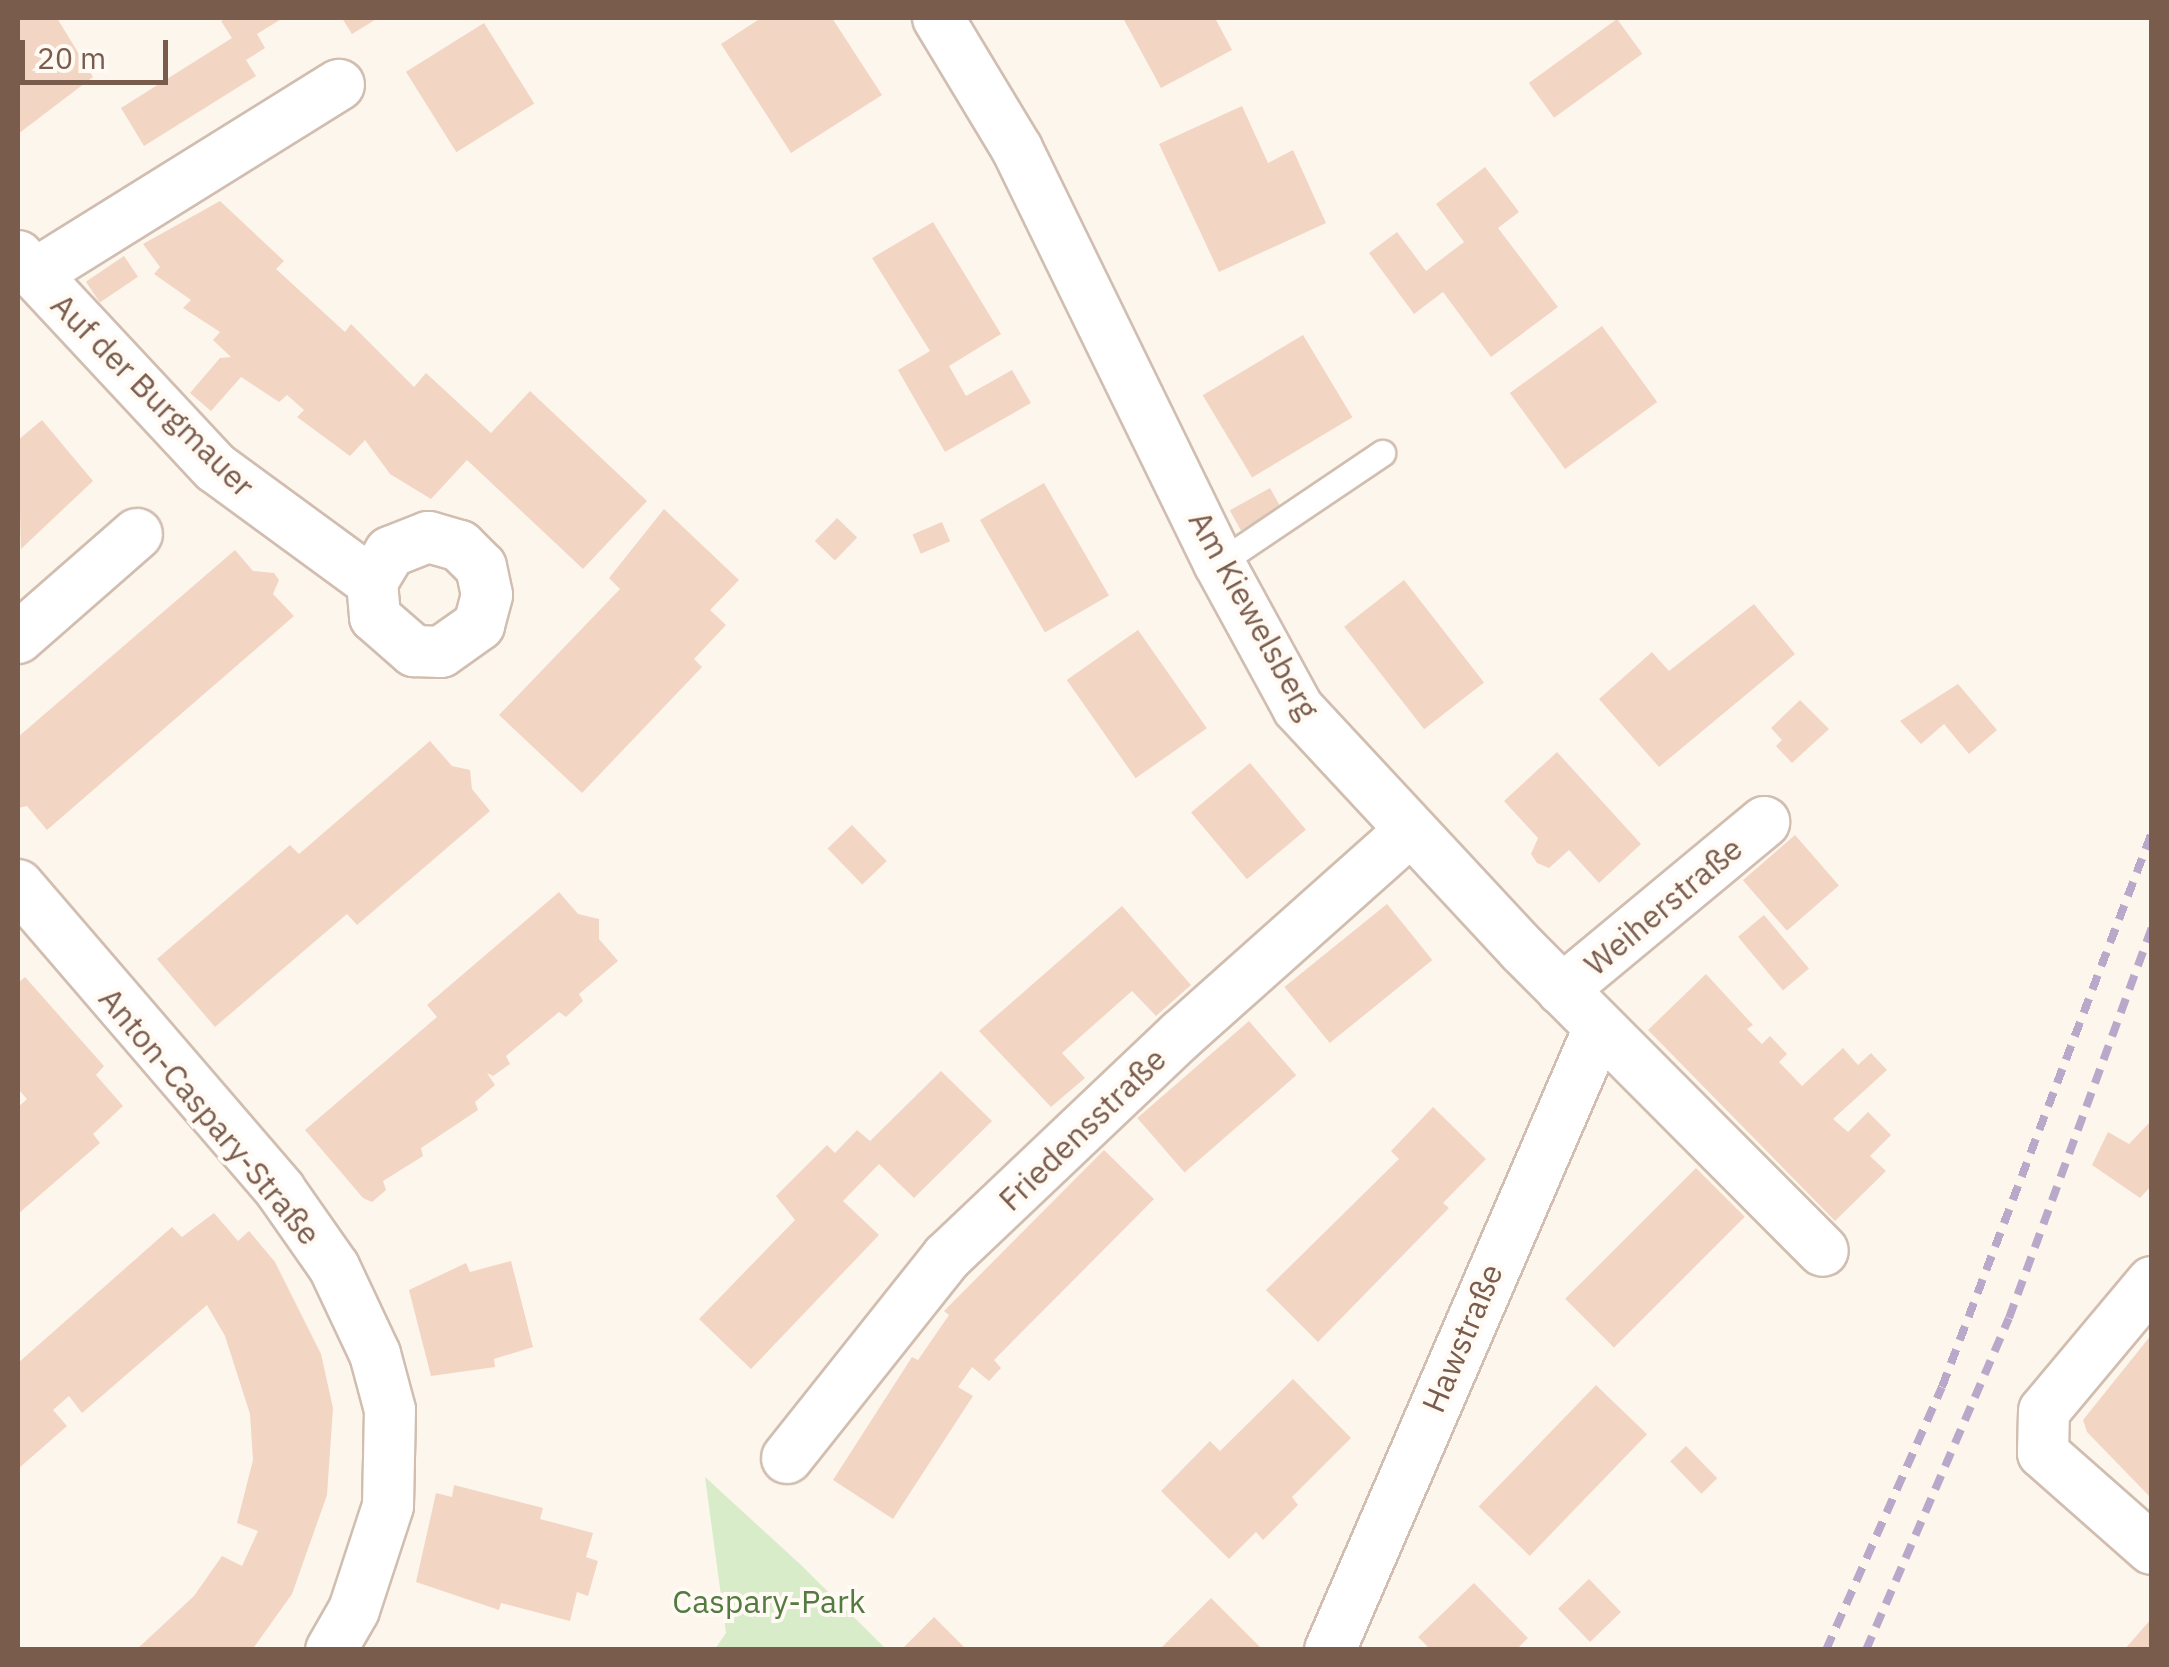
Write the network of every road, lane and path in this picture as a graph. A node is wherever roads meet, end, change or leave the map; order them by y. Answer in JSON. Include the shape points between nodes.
{"nodes":[{"id":1,"x":938,"y":18,"type":"edge"},
{"id":2,"x":339,"y":85,"type":"dead end"},
{"id":3,"x":26,"y":265,"type":"edge"},
{"id":4,"x":1382,"y":453,"type":"dead end"},
{"id":5,"x":137,"y":534,"type":"dead end"},
{"id":6,"x":1219,"y":563,"type":"junction"},
{"id":7,"x":372,"y":582,"type":"dead end"},
{"id":8,"x":18,"y":638,"type":"edge"},
{"id":9,"x":1764,"y":822,"type":"dead end"},
{"id":10,"x":1410,"y":832,"type":"junction"},
{"id":11,"x":18,"y":886,"type":"edge"},
{"id":12,"x":1562,"y":990,"type":"junction"},
{"id":13,"x":1599,"y":1028,"type":"junction"},
{"id":14,"x":1822,"y":1251,"type":"dead end"},
{"id":15,"x":2152,"y":1282,"type":"edge"},
{"id":16,"x":788,"y":1458,"type":"dead end"},
{"id":17,"x":2152,"y":1548,"type":"edge"},
{"id":18,"x":331,"y":1650,"type":"edge"},
{"id":19,"x":1330,"y":1650,"type":"edge"}],
"edges":[{"from":1,"to":6,"type":"street","name":"Am Kiewelsberg","via":[[1016,149]]},
{"from":2,"to":3,"type":"street","name":"Auf der Burgmauer"},
{"from":3,"to":7,"type":"street","name":"Auf der Burgmauer","via":[[216,468]]},
{"from":4,"to":6,"type":"lane"},
{"from":5,"to":8,"type":"street"},
{"from":6,"to":10,"type":"street","name":"Am Kiewelsberg","via":[[1298,708]]},
{"from":9,"to":12,"type":"street","name":"Weiherstraße"},
{"from":10,"to":12,"type":"street","name":"Am Kiewelsberg"},
{"from":10,"to":16,"type":"street","name":"Friedensstraße","via":[[1181,1035],[948,1257]]},
{"from":11,"to":18,"type":"street","name":"Anton-Caspary-Straße","via":[[280,1190],[334,1268],[375,1354],[390,1410],[388,1506],[354,1610]]},
{"from":12,"to":13,"type":"street","name":"Am Kiewelsberg"},
{"from":13,"to":14,"type":"street","name":"Am Kiewelsberg"},
{"from":13,"to":19,"type":"street","name":"Hawstraße"},
{"from":15,"to":17,"type":"street","via":[[2044,1411],[2043,1454]]}]}
